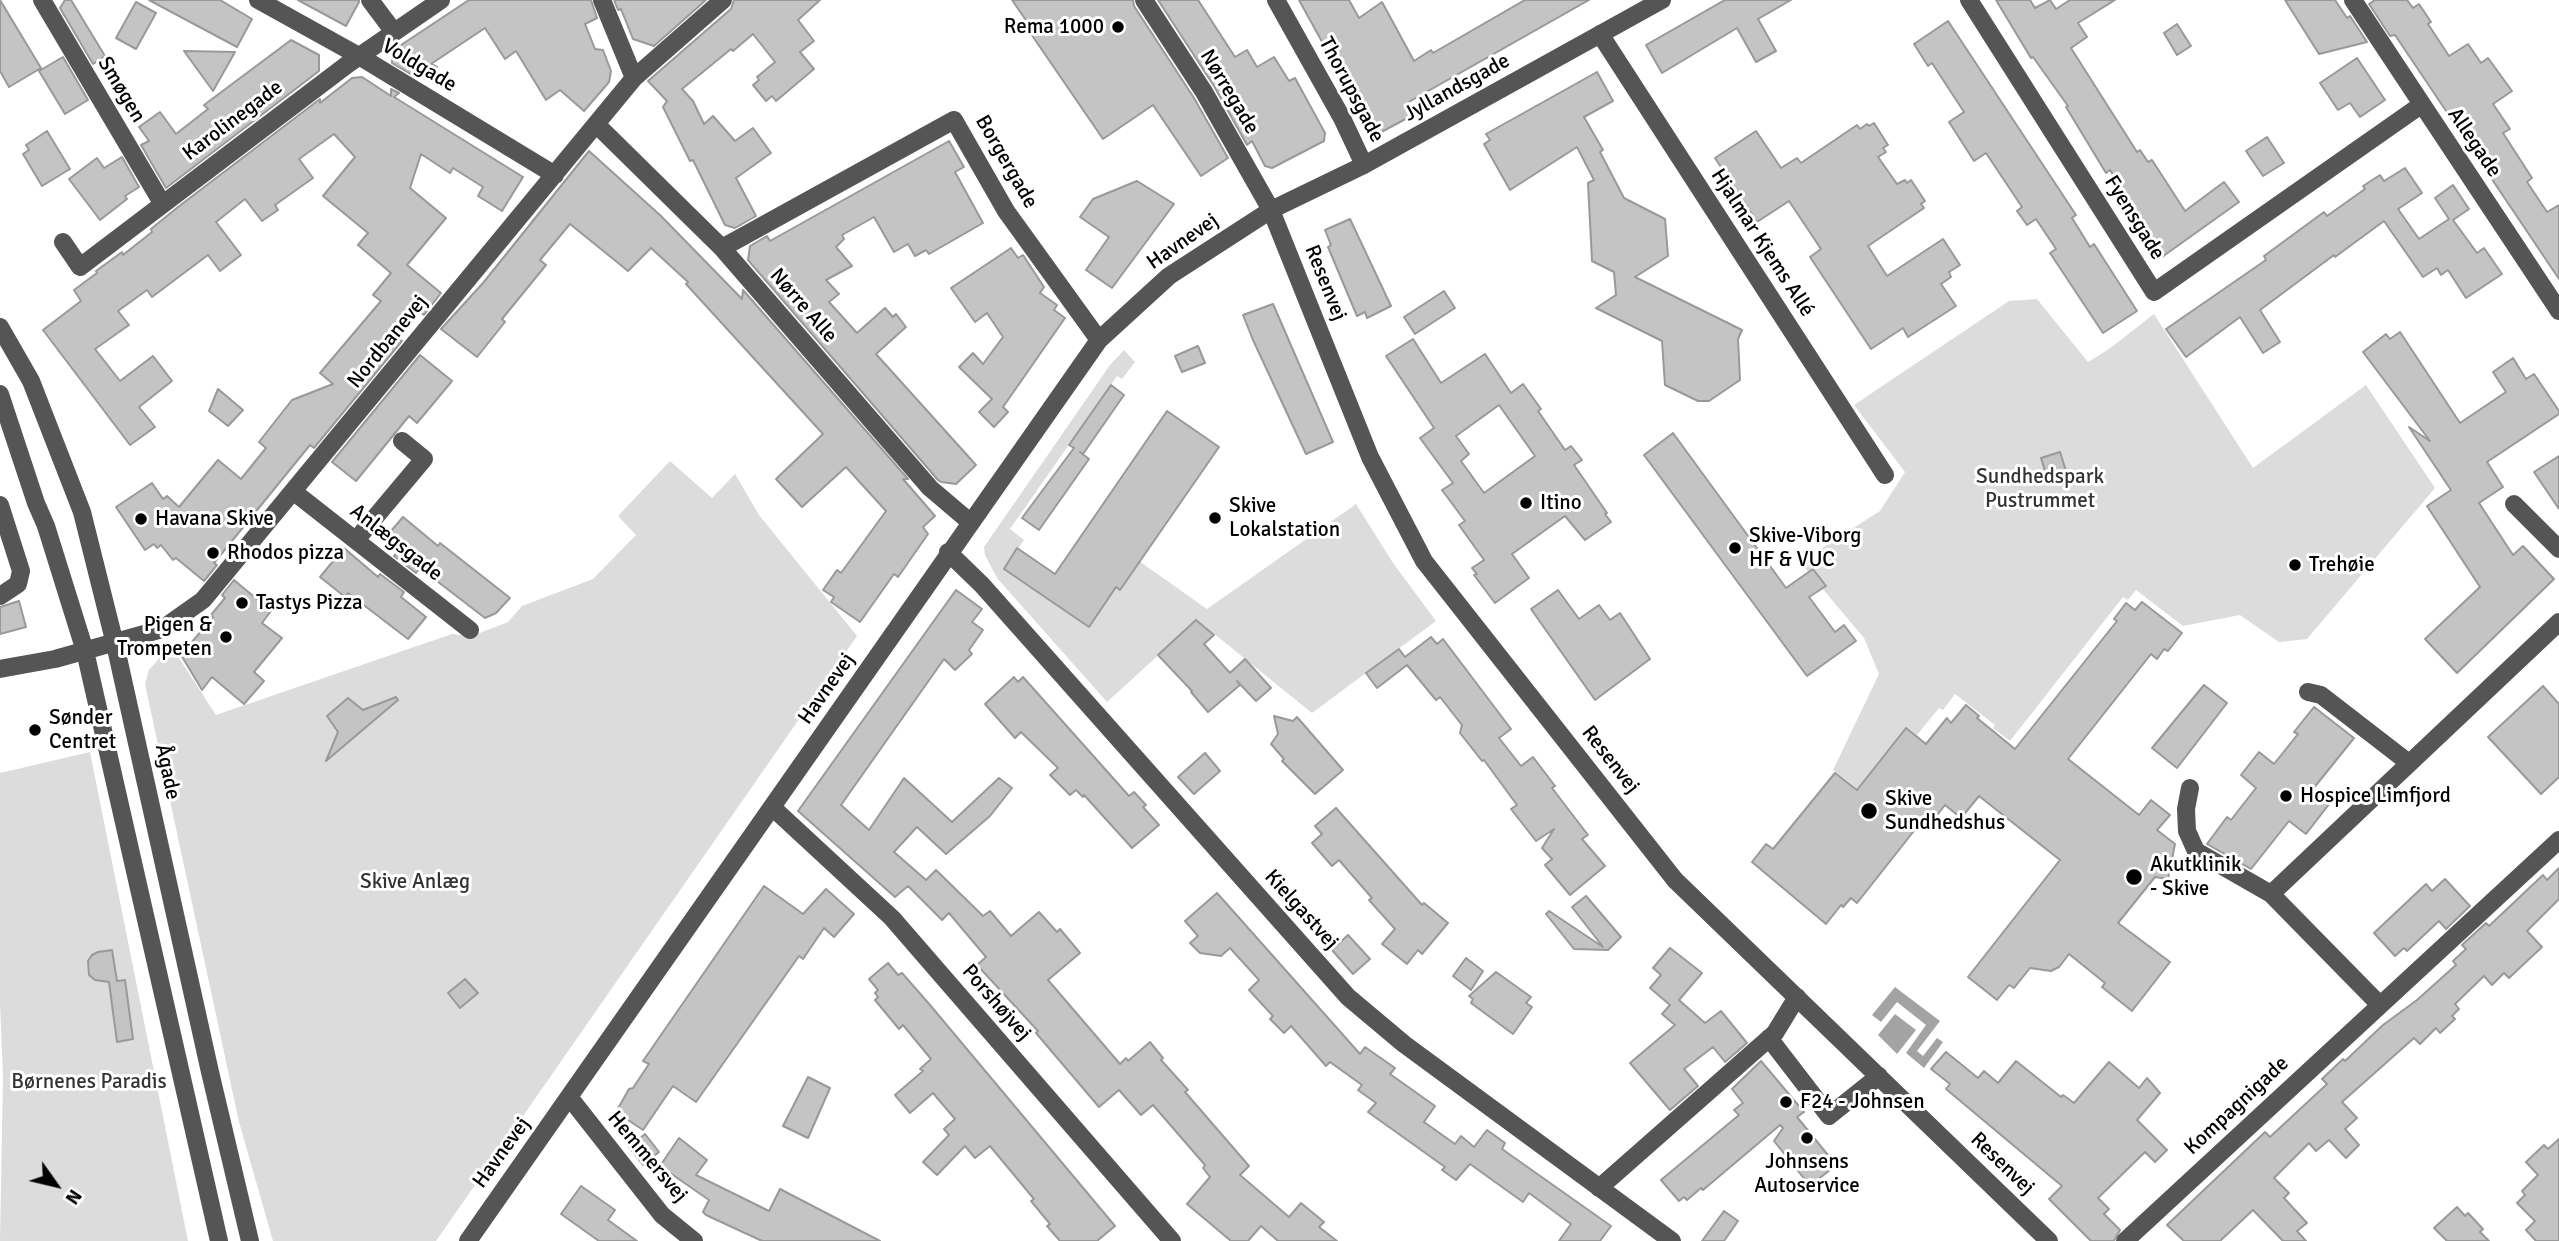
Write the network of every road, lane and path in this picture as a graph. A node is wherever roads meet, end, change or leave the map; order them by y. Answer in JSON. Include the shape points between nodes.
{"nodes":[{"id":1,"x":41,"y":0,"type":"edge"},
{"id":2,"x":258,"y":0,"type":"edge"},
{"id":3,"x":370,"y":0,"type":"edge"},
{"id":4,"x":441,"y":0,"type":"edge"},
{"id":5,"x":602,"y":0,"type":"edge"},
{"id":6,"x":723,"y":0,"type":"edge"},
{"id":7,"x":1144,"y":0,"type":"edge"},
{"id":8,"x":1276,"y":0,"type":"edge"},
{"id":9,"x":1662,"y":0,"type":"edge"},
{"id":10,"x":1969,"y":0,"type":"edge"},
{"id":11,"x":2353,"y":0,"type":"edge"},
{"id":12,"x":394,"y":32,"type":"junction"},
{"id":13,"x":1600,"y":34,"type":"junction"},
{"id":14,"x":359,"y":56,"type":"junction"},
{"id":15,"x":634,"y":78,"type":"junction"},
{"id":16,"x":2421,"y":106,"type":"junction"},
{"id":17,"x":597,"y":125,"type":"junction"},
{"id":18,"x":1364,"y":165,"type":"junction"},
{"id":19,"x":555,"y":175,"type":"junction"},
{"id":20,"x":162,"y":203,"type":"junction"},
{"id":21,"x":1271,"y":210,"type":"junction"},
{"id":22,"x":63,"y":242,"type":"dead end"},
{"id":23,"x":722,"y":248,"type":"junction"},
{"id":24,"x":2559,"y":311,"type":"edge"},
{"id":25,"x":0,"y":327,"type":"edge"},
{"id":26,"x":1099,"y":340,"type":"junction"},
{"id":27,"x":0,"y":394,"type":"edge"},
{"id":28,"x":402,"y":441,"type":"dead end"},
{"id":29,"x":1885,"y":475,"type":"dead end"},
{"id":30,"x":294,"y":492,"type":"junction"},
{"id":31,"x":2514,"y":504,"type":"dead end"},
{"id":32,"x":0,"y":505,"type":"edge"},
{"id":33,"x":970,"y":522,"type":"junction"},
{"id":34,"x":356,"y":540,"type":"junction"},
{"id":35,"x":2559,"y":549,"type":"edge"},
{"id":36,"x":948,"y":552,"type":"junction"},
{"id":37,"x":0,"y":596,"type":"edge"},
{"id":38,"x":2559,"y":622,"type":"edge"},
{"id":39,"x":470,"y":630,"type":"dead end"},
{"id":40,"x":116,"y":644,"type":"junction"},
{"id":41,"x":85,"y":651,"type":"junction"},
{"id":42,"x":0,"y":669,"type":"edge"},
{"id":43,"x":2308,"y":692,"type":"dead end"},
{"id":44,"x":2409,"y":763,"type":"junction"},
{"id":45,"x":2190,"y":788,"type":"dead end"},
{"id":46,"x":772,"y":807,"type":"junction"},
{"id":47,"x":2559,"y":840,"type":"edge"},
{"id":48,"x":2271,"y":894,"type":"junction"},
{"id":49,"x":1797,"y":997,"type":"junction"},
{"id":50,"x":2379,"y":1004,"type":"junction"},
{"id":51,"x":1769,"y":1038,"type":"junction"},
{"id":52,"x":1879,"y":1076,"type":"junction"},
{"id":53,"x":569,"y":1098,"type":"junction"},
{"id":54,"x":1599,"y":1188,"type":"junction"},
{"id":55,"x":219,"y":1241,"type":"edge"},
{"id":56,"x":250,"y":1241,"type":"edge"},
{"id":57,"x":468,"y":1241,"type":"edge"},
{"id":58,"x":694,"y":1241,"type":"edge"},
{"id":59,"x":1172,"y":1241,"type":"edge"},
{"id":60,"x":1672,"y":1241,"type":"edge"},
{"id":61,"x":2049,"y":1241,"type":"edge"},
{"id":62,"x":2125,"y":1241,"type":"edge"}],
"edges":[{"from":1,"to":20,"type":"street","name":"Smøgen"},
{"from":2,"to":14,"type":"street","name":"Voldgade"},
{"from":3,"to":12,"type":"street"},
{"from":4,"to":12,"type":"street","name":"Karolinegade"},
{"from":5,"to":15,"type":"street"},
{"from":6,"to":15,"type":"street","name":"Nordbanevej"},
{"from":7,"to":21,"type":"street","name":"Nørregade","via":[[1204,92]]},
{"from":8,"to":18,"type":"street","name":"Thorupsgade"},
{"from":9,"to":13,"type":"street","name":"Jyllandsgade"},
{"from":10,"to":16,"type":"street","name":"Fyensgade","via":[[2154,292]]},
{"from":11,"to":16,"type":"street","name":"Allegade"},
{"from":12,"to":14,"type":"street","name":"Karolinegade"},
{"from":13,"to":18,"type":"street","name":"Jyllandsgade"},
{"from":13,"to":29,"type":"street","name":"Hjalmar Kjems Allé"},
{"from":14,"to":19,"type":"street","name":"Voldgade"},
{"from":14,"to":20,"type":"street","name":"Karolinegade"},
{"from":15,"to":17,"type":"street","name":"Nordbanevej"},
{"from":16,"to":24,"type":"street","name":"Allegade"},
{"from":17,"to":19,"type":"street","name":"Nordbanevej"},
{"from":17,"to":23,"type":"street","name":"Nørre Alle"},
{"from":18,"to":21,"type":"street","name":"Jyllandsgade"},
{"from":19,"to":30,"type":"street","name":"Nordbanevej"},
{"from":20,"to":22,"type":"street","name":"Karolinegade","via":[[80,267]]},
{"from":21,"to":26,"type":"street","name":"Havnevej","via":[[1169,276]]},
{"from":21,"to":49,"type":"street","name":"Resenvej","via":[[1370,457],[1424,561],[1675,880]]},
{"from":23,"to":26,"type":"street","name":"Borgergade","via":[[954,120],[1006,211]]},
{"from":23,"to":33,"type":"street","name":"Nørre Alle","via":[[930,488]]},
{"from":25,"to":40,"type":"street","name":"Ågade","via":[[31,380],[82,512]]},
{"from":26,"to":33,"type":"street","name":"Havnevej"},
{"from":27,"to":41,"type":"street"},
{"from":28,"to":34,"type":"street","via":[[424,459]]},
{"from":30,"to":34,"type":"street","name":"Anlægsgade"},
{"from":30,"to":40,"type":"street","name":"Nordbanevej","via":[[203,600],[162,629]]},
{"from":31,"to":35,"type":"street"},
{"from":32,"to":37,"type":"street","via":[[22,570],[18,584]]},
{"from":33,"to":36,"type":"street","name":"Havnevej"},
{"from":34,"to":39,"type":"street","name":"Anlægsgade"},
{"from":36,"to":46,"type":"street","name":"Havnevej"},
{"from":36,"to":54,"type":"street","name":"Kielgastvej","via":[[1348,997],[1404,1045]]},
{"from":38,"to":44,"type":"street"},
{"from":40,"to":41,"type":"street","name":"Nordbanevej"},
{"from":40,"to":56,"type":"street","name":"Ågade"},
{"from":41,"to":42,"type":"street","name":"Nordbanevej"},
{"from":41,"to":55,"type":"street"},
{"from":43,"to":44,"type":"street","via":[[2320,695]]},
{"from":44,"to":48,"type":"street"},
{"from":45,"to":48,"type":"street","via":[[2187,831],[2196,850]]},
{"from":46,"to":53,"type":"street","name":"Havnevej"},
{"from":46,"to":59,"type":"street","name":"Porshøjvej","via":[[892,918]]},
{"from":47,"to":50,"type":"street","name":"Kompagnigade"},
{"from":48,"to":50,"type":"street"},
{"from":49,"to":51,"type":"street"},
{"from":49,"to":52,"type":"street","name":"Resenvej"},
{"from":50,"to":62,"type":"street","name":"Kompagnigade"},
{"from":51,"to":52,"type":"street","via":[[1829,1116]]},
{"from":51,"to":54,"type":"street"},
{"from":52,"to":61,"type":"street","name":"Resenvej"},
{"from":53,"to":57,"type":"street","name":"Havnevej"},
{"from":53,"to":58,"type":"street","name":"Hemmersvej","via":[[662,1215]]},
{"from":54,"to":60,"type":"street","name":"Kielgastvej"}]}
